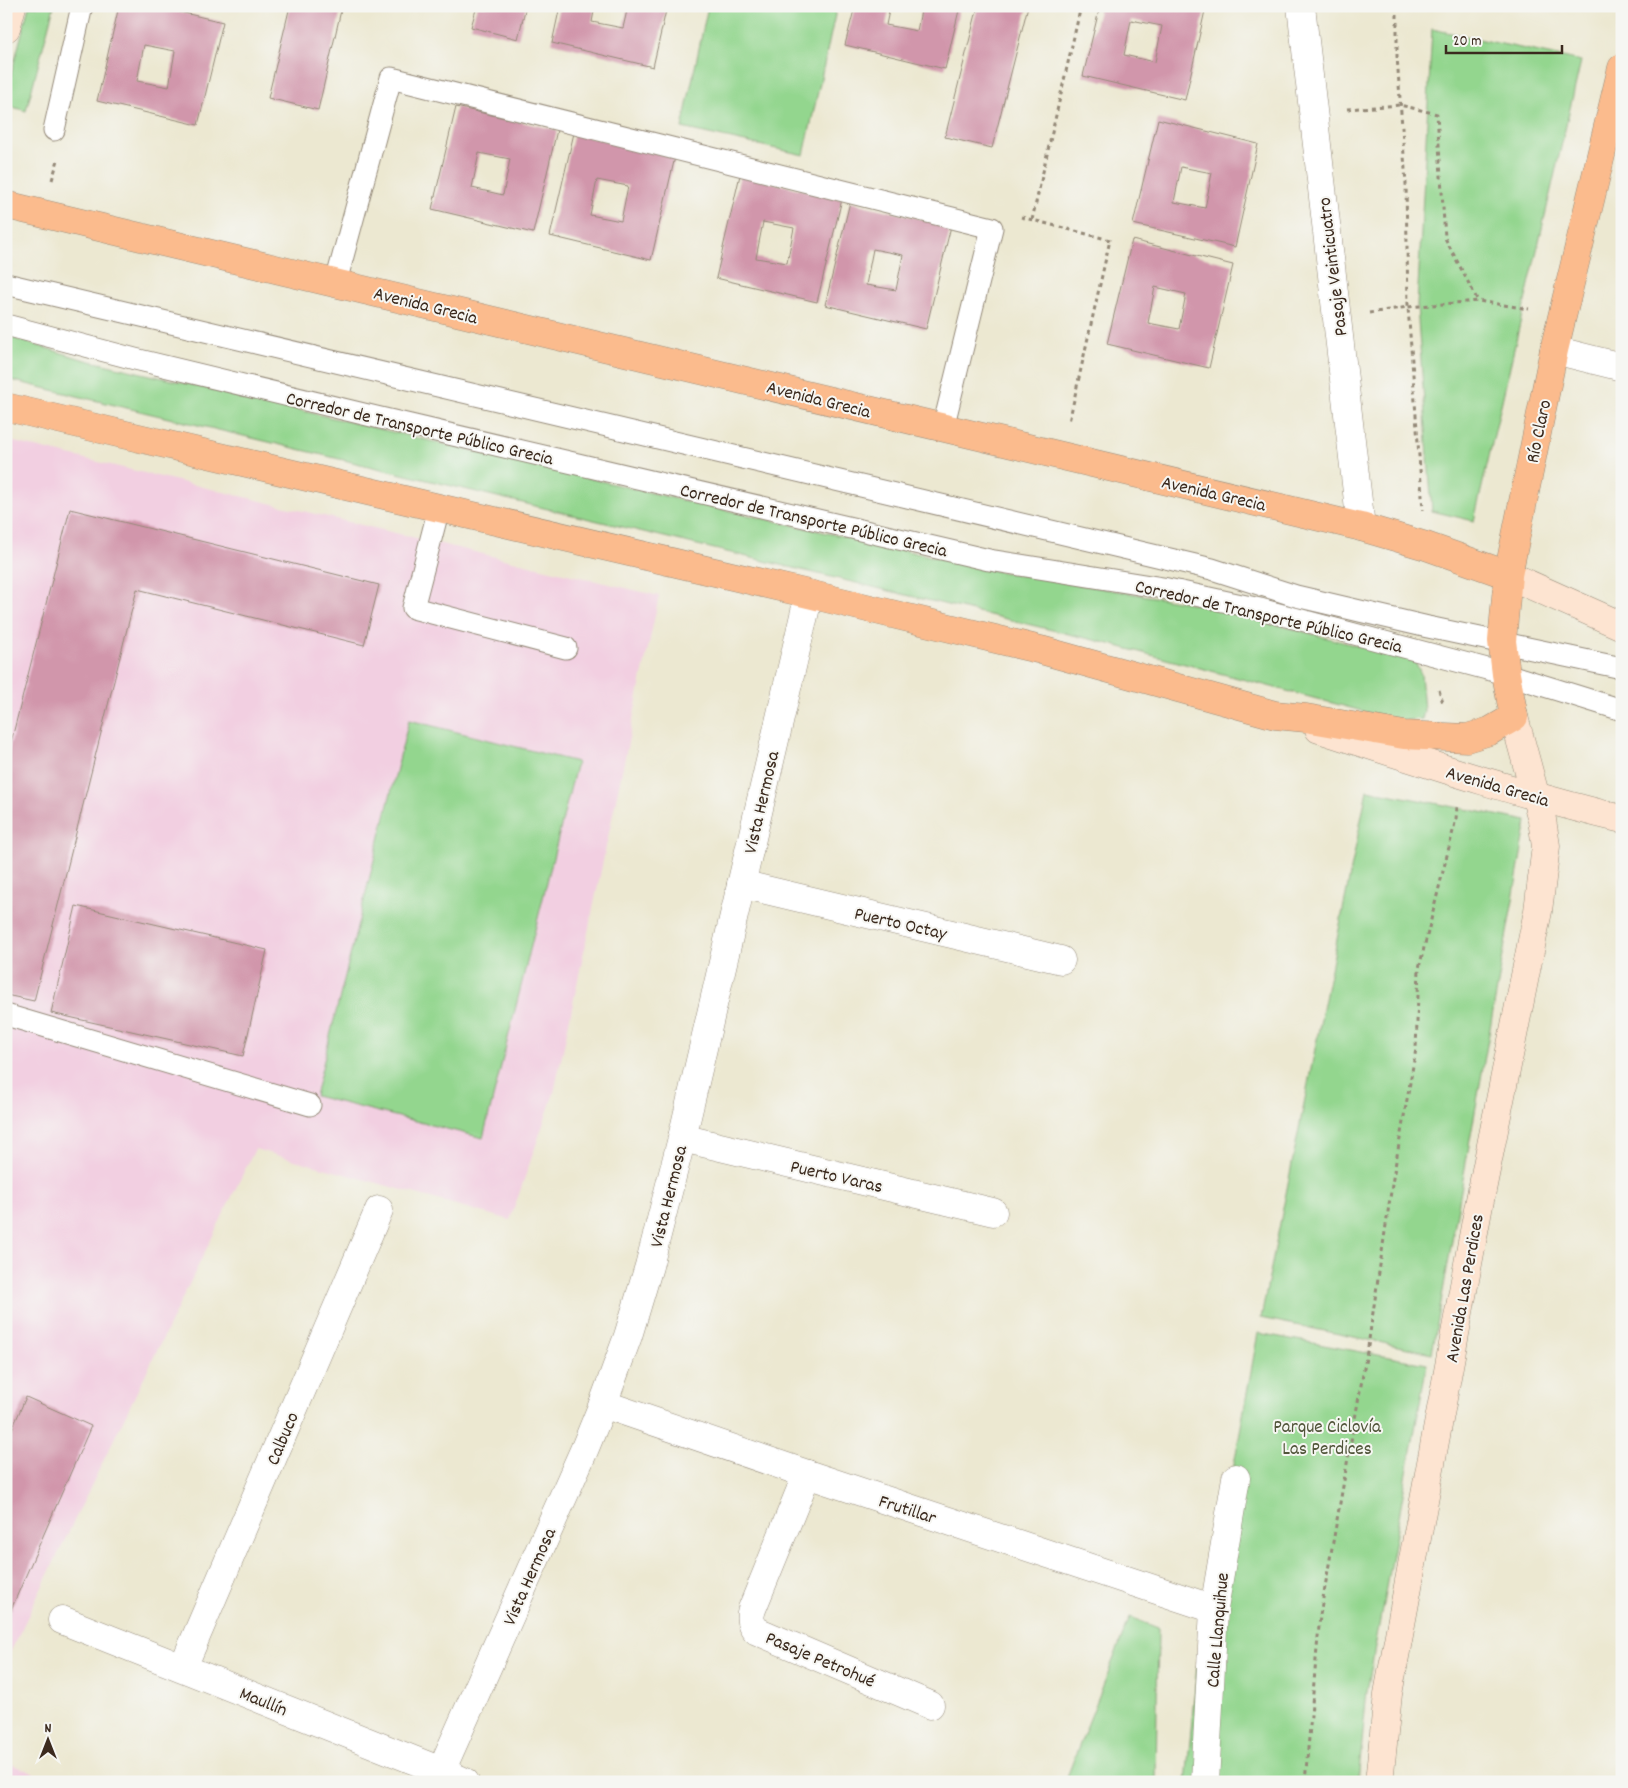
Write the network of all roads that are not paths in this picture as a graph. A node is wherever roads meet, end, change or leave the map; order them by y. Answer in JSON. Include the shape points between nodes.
{"nodes":[{"id":1,"x":12,"y":6,"type":"edge"},
{"id":2,"x":82,"y":6,"type":"edge"},
{"id":3,"x":1301,"y":6,"type":"edge"},
{"id":4,"x":6,"y":28,"type":"edge"},
{"id":5,"x":1622,"y":68,"type":"edge"},
{"id":6,"x":54,"y":130,"type":"dead end"},
{"id":7,"x":6,"y":205,"type":"edge"},
{"id":8,"x":336,"y":282,"type":"junction"},
{"id":9,"x":6,"y":284,"type":"edge"},
{"id":10,"x":6,"y":325,"type":"edge"},
{"id":11,"x":1554,"y":350,"type":"junction"},
{"id":12,"x":1622,"y":367,"type":"edge"},
{"id":13,"x":6,"y":407,"type":"edge"},
{"id":14,"x":943,"y":428,"type":"junction"},
{"id":15,"x":438,"y":508,"type":"junction"},
{"id":16,"x":1361,"y":527,"type":"junction"},
{"id":17,"x":1508,"y":575,"type":"junction"},
{"id":18,"x":809,"y":594,"type":"junction"},
{"id":19,"x":1622,"y":626,"type":"edge"},
{"id":20,"x":1502,"y":641,"type":"junction"},
{"id":21,"x":566,"y":648,"type":"dead end"},
{"id":22,"x":1622,"y":668,"type":"edge"},
{"id":23,"x":1506,"y":674,"type":"junction"},
{"id":24,"x":1622,"y":710,"type":"edge"},
{"id":25,"x":1275,"y":715,"type":"junction"},
{"id":26,"x":1514,"y":717,"type":"junction"},
{"id":27,"x":1536,"y":796,"type":"junction"},
{"id":28,"x":1622,"y":820,"type":"edge"},
{"id":29,"x":741,"y":884,"type":"junction"},
{"id":30,"x":1061,"y":960,"type":"dead end"},
{"id":31,"x":6,"y":1014,"type":"edge"},
{"id":32,"x":310,"y":1105,"type":"dead end"},
{"id":33,"x":682,"y":1138,"type":"junction"},
{"id":34,"x":379,"y":1210,"type":"dead end"},
{"id":35,"x":993,"y":1212,"type":"dead end"},
{"id":36,"x":603,"y":1404,"type":"junction"},
{"id":37,"x":807,"y":1474,"type":"junction"},
{"id":38,"x":1236,"y":1478,"type":"dead end"},
{"id":39,"x":1214,"y":1609,"type":"junction"},
{"id":40,"x":62,"y":1620,"type":"dead end"},
{"id":41,"x":183,"y":1667,"type":"junction"},
{"id":42,"x":930,"y":1705,"type":"dead end"},
{"id":43,"x":453,"y":1776,"type":"edge"},
{"id":44,"x":1205,"y":1782,"type":"edge"},
{"id":45,"x":1379,"y":1782,"type":"edge"}],
"edges":[{"from":1,"to":4,"type":"street"},
{"from":2,"to":6,"type":"lane"},
{"from":3,"to":16,"type":"street","name":"Pasaje Veinticuatro"},
{"from":5,"to":11,"type":"main road","name":"Río Claro"},
{"from":7,"to":8,"type":"main road","name":"Avenida Grecia"},
{"from":8,"to":14,"type":"main road","name":"Avenida Grecia"},
{"from":8,"to":14,"type":"lane","via":[[391,78],[992,228]]},
{"from":9,"to":20,"type":"lane","name":"Corredor de Transporte Público Grecia","via":[[1202,566],[1296,596]]},
{"from":10,"to":23,"type":"lane","name":"Corredor de Transporte Público Grecia","via":[[366,415],[989,560],[1163,588],[1260,609]]},
{"from":11,"to":12,"type":"street"},
{"from":11,"to":17,"type":"main road","name":"Río Claro"},
{"from":13,"to":15,"type":"main road","name":"Avenida Grecia"},
{"from":14,"to":16,"type":"main road","name":"Avenida Grecia"},
{"from":15,"to":18,"type":"main road","name":"Avenida Grecia"},
{"from":15,"to":21,"type":"lane","via":[[413,608]]},
{"from":16,"to":17,"type":"main road","name":"Avenida Grecia"},
{"from":17,"to":19,"type":"street","name":"Avenida Grecia"},
{"from":17,"to":20,"type":"main road","name":"Río Claro"},
{"from":18,"to":25,"type":"main road","name":"Avenida Grecia","via":[[1041,650]]},
{"from":18,"to":29,"type":"street","name":"Vista Hermosa"},
{"from":20,"to":22,"type":"lane","name":"Corredor de Transporte Público Grecia"},
{"from":20,"to":23,"type":"main road","name":"Río Claro"},
{"from":23,"to":24,"type":"lane","name":"Corredor de Transporte Público Grecia"},
{"from":23,"to":26,"type":"main road","name":"Río Claro"},
{"from":25,"to":26,"type":"main road","via":[[1404,735],[1451,738],[1467,738],[1490,731]]},
{"from":25,"to":27,"type":"street","name":"Avenida Grecia"},
{"from":26,"to":27,"type":"street","name":"Río Claro"},
{"from":27,"to":28,"type":"street","name":"Avenida Grecia"},
{"from":27,"to":45,"type":"street","name":"Avenida Las Perdices","via":[[1546,846],[1538,911],[1476,1219],[1388,1694]]},
{"from":29,"to":30,"type":"street","name":"Puerto Octay"},
{"from":29,"to":33,"type":"street","name":"Vista Hermosa"},
{"from":31,"to":32,"type":"lane"},
{"from":33,"to":35,"type":"street","name":"Puerto Varas"},
{"from":33,"to":36,"type":"street","name":"Vista Hermosa","via":[[628,1336]]},
{"from":34,"to":41,"type":"street","name":"Calbuco"},
{"from":36,"to":37,"type":"street","name":"Frutillar"},
{"from":36,"to":43,"type":"street","name":"Vista Hermosa"},
{"from":37,"to":39,"type":"street","name":"Frutillar"},
{"from":37,"to":42,"type":"street","name":"Pasaje Petrohué","via":[[752,1609],[751,1623],[758,1631]]},
{"from":38,"to":39,"type":"street","name":"Calle Llanquihue"},
{"from":39,"to":44,"type":"street","name":"Calle Llanquihue"},
{"from":40,"to":41,"type":"street","name":"Maullín"},
{"from":41,"to":43,"type":"street","name":"Maullín"}]}
